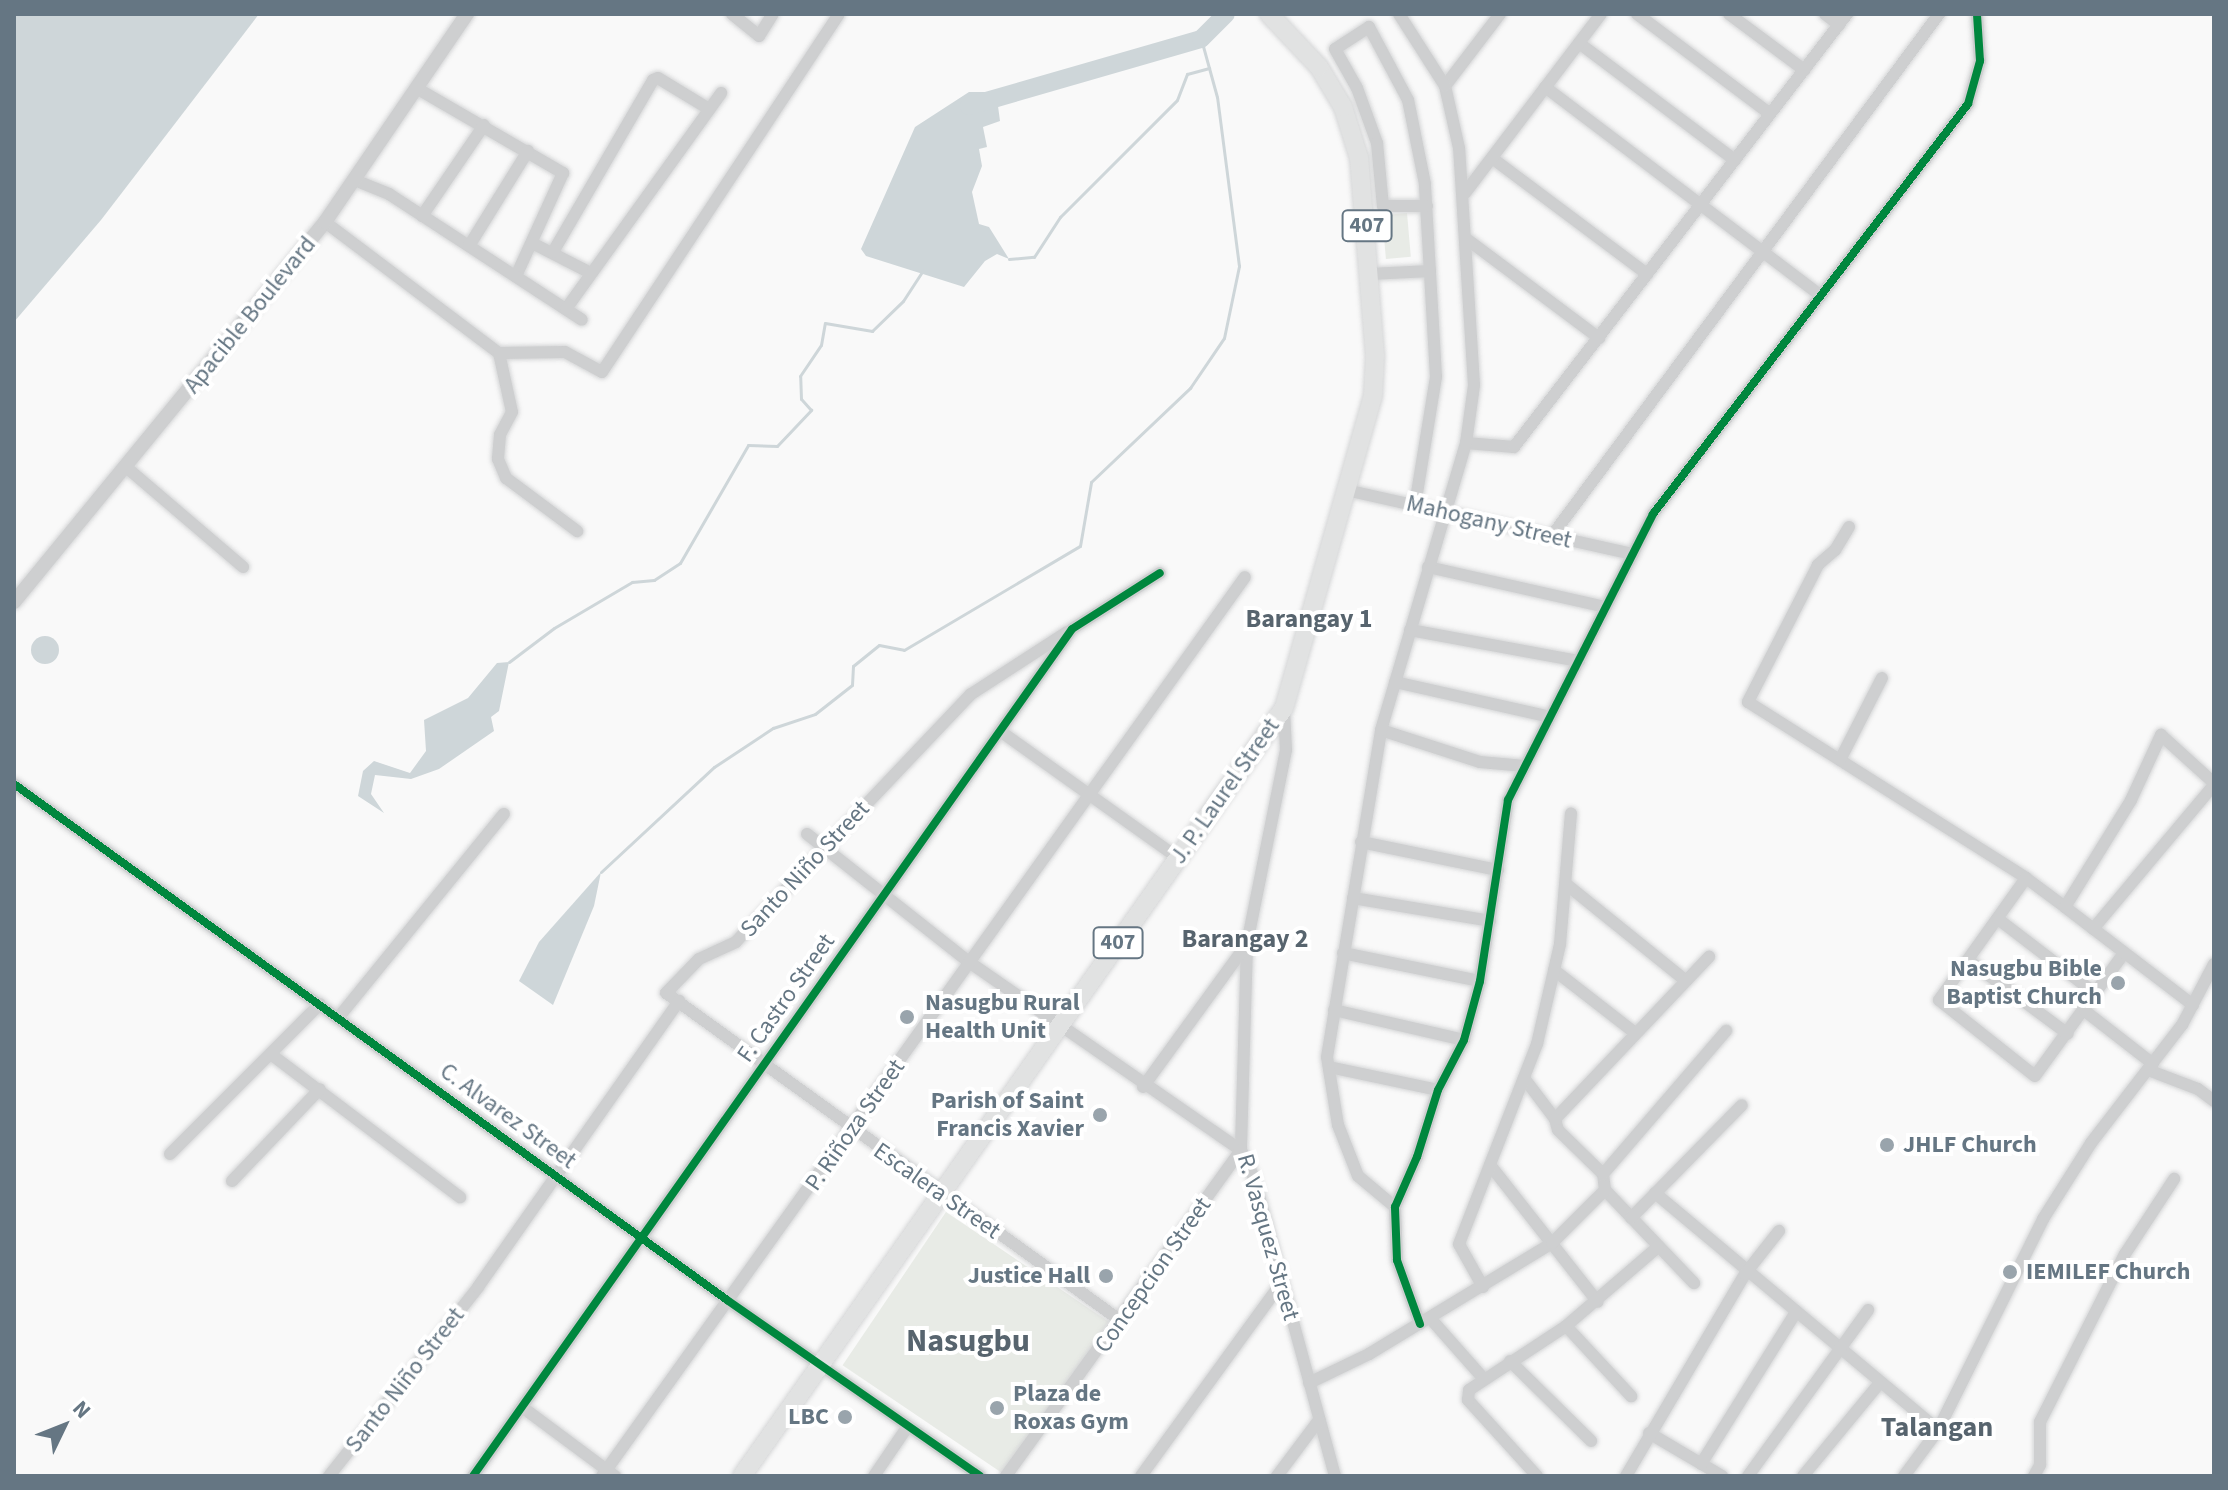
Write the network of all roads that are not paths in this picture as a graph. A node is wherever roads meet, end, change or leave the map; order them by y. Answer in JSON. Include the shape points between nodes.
{"nodes":[{"id":1,"x":467,"y":14,"type":"edge"},
{"id":2,"x":732,"y":14,"type":"edge"},
{"id":3,"x":773,"y":14,"type":"edge"},
{"id":4,"x":839,"y":14,"type":"edge"},
{"id":5,"x":1269,"y":14,"type":"edge"},
{"id":6,"x":1399,"y":14,"type":"edge"},
{"id":7,"x":1500,"y":14,"type":"edge"},
{"id":8,"x":1601,"y":14,"type":"edge"},
{"id":9,"x":1637,"y":14,"type":"edge"},
{"id":10,"x":1729,"y":14,"type":"edge"},
{"id":11,"x":1825,"y":14,"type":"edge"},
{"id":12,"x":1920,"y":14,"type":"edge"},
{"id":13,"x":1977,"y":14,"type":"edge"},
{"id":14,"x":1936,"y":18,"type":"edge"},
{"id":15,"x":1843,"y":19,"type":"edge"},
{"id":16,"x":1579,"y":43,"type":"junction"},
{"id":17,"x":1804,"y":70,"type":"junction"},
{"id":18,"x":1445,"y":86,"type":"junction"},
{"id":19,"x":1545,"y":87,"type":"junction"},
{"id":20,"x":418,"y":89,"type":"junction"},
{"id":21,"x":721,"y":93,"type":"dead end"},
{"id":22,"x":709,"y":109,"type":"junction"},
{"id":23,"x":1770,"y":114,"type":"junction"},
{"id":24,"x":484,"y":125,"type":"junction"},
{"id":25,"x":528,"y":151,"type":"junction"},
{"id":26,"x":1492,"y":158,"type":"junction"},
{"id":27,"x":1735,"y":160,"type":"junction"},
{"id":28,"x":357,"y":181,"type":"junction"},
{"id":29,"x":1465,"y":193,"type":"junction"},
{"id":30,"x":1427,"y":206,"type":"junction"},
{"id":31,"x":1700,"y":206,"type":"junction"},
{"id":32,"x":422,"y":216,"type":"junction"},
{"id":33,"x":325,"y":222,"type":"junction"},
{"id":34,"x":1468,"y":240,"type":"junction"},
{"id":35,"x":532,"y":243,"type":"junction"},
{"id":36,"x":469,"y":246,"type":"junction"},
{"id":37,"x":553,"y":252,"type":"junction"},
{"id":38,"x":1763,"y":252,"type":"junction"},
{"id":39,"x":1430,"y":271,"type":"junction"},
{"id":40,"x":589,"y":272,"type":"junction"},
{"id":41,"x":1370,"y":274,"type":"junction"},
{"id":42,"x":1647,"y":274,"type":"junction"},
{"id":43,"x":516,"y":276,"type":"junction"},
{"id":44,"x":1821,"y":296,"type":"junction"},
{"id":45,"x":566,"y":309,"type":"junction"},
{"id":46,"x":582,"y":320,"type":"dead end"},
{"id":47,"x":1599,"y":338,"type":"junction"},
{"id":48,"x":499,"y":353,"type":"junction"},
{"id":49,"x":1466,"y":443,"type":"junction"},
{"id":50,"x":126,"y":467,"type":"junction"},
{"id":51,"x":1346,"y":490,"type":"junction"},
{"id":52,"x":1416,"y":499,"type":"dead end"},
{"id":53,"x":1444,"y":512,"type":"junction"},
{"id":54,"x":1849,"y":527,"type":"dead end"},
{"id":55,"x":577,"y":531,"type":"dead end"},
{"id":56,"x":1551,"y":537,"type":"junction"},
{"id":57,"x":1633,"y":554,"type":"junction"},
{"id":58,"x":243,"y":567,"type":"dead end"},
{"id":59,"x":1428,"y":567,"type":"junction"},
{"id":60,"x":1160,"y":573,"type":"dead end"},
{"id":61,"x":1245,"y":577,"type":"dead end"},
{"id":62,"x":14,"y":602,"type":"edge"},
{"id":63,"x":1606,"y":607,"type":"junction"},
{"id":64,"x":1072,"y":629,"type":"junction"},
{"id":65,"x":1410,"y":630,"type":"junction"},
{"id":66,"x":1579,"y":661,"type":"junction"},
{"id":67,"x":1882,"y":678,"type":"dead end"},
{"id":68,"x":1395,"y":682,"type":"junction"},
{"id":69,"x":1284,"y":708,"type":"junction"},
{"id":70,"x":1550,"y":717,"type":"junction"},
{"id":71,"x":1381,"y":730,"type":"junction"},
{"id":72,"x":1003,"y":733,"type":"junction"},
{"id":73,"x":1840,"y":760,"type":"junction"},
{"id":74,"x":1525,"y":766,"type":"junction"},
{"id":75,"x":14,"y":784,"type":"edge"},
{"id":76,"x":2214,"y":784,"type":"edge"},
{"id":77,"x":1090,"y":794,"type":"junction"},
{"id":78,"x":1571,"y":813,"type":"dead end"},
{"id":79,"x":504,"y":814,"type":"dead end"},
{"id":80,"x":807,"y":834,"type":"dead end"},
{"id":81,"x":1361,"y":842,"type":"junction"},
{"id":82,"x":822,"y":850,"type":"junction"},
{"id":83,"x":1178,"y":858,"type":"junction"},
{"id":84,"x":1498,"y":870,"type":"junction"},
{"id":85,"x":2026,"y":878,"type":"junction"},
{"id":86,"x":1566,"y":884,"type":"junction"},
{"id":87,"x":882,"y":898,"type":"junction"},
{"id":88,"x":1353,"y":898,"type":"junction"},
{"id":89,"x":2065,"y":907,"type":"junction"},
{"id":90,"x":1998,"y":919,"type":"junction"},
{"id":91,"x":1490,"y":921,"type":"junction"},
{"id":92,"x":2093,"y":929,"type":"junction"},
{"id":93,"x":1247,"y":944,"type":"junction"},
{"id":94,"x":1343,"y":953,"type":"junction"},
{"id":95,"x":2124,"y":953,"type":"junction"},
{"id":96,"x":1709,"y":957,"type":"dead end"},
{"id":97,"x":1968,"y":960,"type":"junction"},
{"id":98,"x":969,"y":962,"type":"junction"},
{"id":99,"x":2214,"y":964,"type":"edge"},
{"id":100,"x":1554,"y":970,"type":"junction"},
{"id":101,"x":1480,"y":981,"type":"junction"},
{"id":102,"x":1686,"y":981,"type":"junction"},
{"id":103,"x":2096,"y":994,"type":"junction"},
{"id":104,"x":679,"y":1001,"type":"junction"},
{"id":105,"x":320,"y":1004,"type":"junction"},
{"id":106,"x":2193,"y":1005,"type":"junction"},
{"id":107,"x":1334,"y":1010,"type":"junction"},
{"id":108,"x":2085,"y":1011,"type":"junction"},
{"id":109,"x":338,"y":1018,"type":"junction"},
{"id":110,"x":1059,"y":1027,"type":"junction"},
{"id":111,"x":1726,"y":1031,"type":"dead end"},
{"id":112,"x":1634,"y":1032,"type":"junction"},
{"id":113,"x":2068,"y":1034,"type":"junction"},
{"id":114,"x":1464,"y":1040,"type":"junction"},
{"id":115,"x":272,"y":1055,"type":"junction"},
{"id":116,"x":762,"y":1066,"type":"junction"},
{"id":117,"x":1329,"y":1067,"type":"junction"},
{"id":118,"x":2150,"y":1067,"type":"junction"},
{"id":119,"x":1524,"y":1078,"type":"junction"},
{"id":120,"x":1143,"y":1087,"type":"junction"},
{"id":121,"x":320,"y":1089,"type":"junction"},
{"id":122,"x":1438,"y":1090,"type":"junction"},
{"id":123,"x":2214,"y":1101,"type":"edge"},
{"id":124,"x":1742,"y":1105,"type":"dead end"},
{"id":125,"x":1555,"y":1119,"type":"junction"},
{"id":126,"x":852,"y":1132,"type":"junction"},
{"id":127,"x":1241,"y":1150,"type":"junction"},
{"id":128,"x":170,"y":1154,"type":"dead end"},
{"id":129,"x":1490,"y":1165,"type":"junction"},
{"id":130,"x":1603,"y":1174,"type":"junction"},
{"id":131,"x":556,"y":1177,"type":"junction"},
{"id":132,"x":2174,"y":1179,"type":"dead end"},
{"id":133,"x":232,"y":1181,"type":"dead end"},
{"id":134,"x":1605,"y":1190,"type":"junction"},
{"id":135,"x":941,"y":1193,"type":"junction"},
{"id":136,"x":1655,"y":1193,"type":"junction"},
{"id":137,"x":460,"y":1197,"type":"dead end"},
{"id":138,"x":1395,"y":1207,"type":"junction"},
{"id":139,"x":1631,"y":1218,"type":"junction"},
{"id":140,"x":1779,"y":1231,"type":"dead end"},
{"id":141,"x":644,"y":1239,"type":"junction"},
{"id":142,"x":1552,"y":1243,"type":"junction"},
{"id":143,"x":1658,"y":1247,"type":"junction"},
{"id":144,"x":1745,"y":1274,"type":"junction"},
{"id":145,"x":1281,"y":1283,"type":"junction"},
{"id":146,"x":1694,"y":1283,"type":"dead end"},
{"id":147,"x":1483,"y":1287,"type":"junction"},
{"id":148,"x":727,"y":1300,"type":"junction"},
{"id":149,"x":1598,"y":1302,"type":"junction"},
{"id":150,"x":1868,"y":1310,"type":"dead end"},
{"id":151,"x":1796,"y":1312,"type":"junction"},
{"id":152,"x":1121,"y":1321,"type":"junction"},
{"id":153,"x":1425,"y":1321,"type":"junction"},
{"id":154,"x":1566,"y":1326,"type":"junction"},
{"id":155,"x":1836,"y":1349,"type":"junction"},
{"id":156,"x":1510,"y":1361,"type":"junction"},
{"id":157,"x":821,"y":1365,"type":"junction"},
{"id":158,"x":1483,"y":1378,"type":"junction"},
{"id":159,"x":1309,"y":1383,"type":"junction"},
{"id":160,"x":1878,"y":1385,"type":"junction"},
{"id":161,"x":1631,"y":1396,"type":"dead end"},
{"id":162,"x":522,"y":1407,"type":"junction"},
{"id":163,"x":1319,"y":1420,"type":"junction"},
{"id":164,"x":908,"y":1426,"type":"junction"},
{"id":165,"x":1938,"y":1430,"type":"junction"},
{"id":166,"x":1649,"y":1433,"type":"junction"},
{"id":167,"x":1591,"y":1441,"type":"dead end"},
{"id":168,"x":1701,"y":1464,"type":"junction"},
{"id":169,"x":608,"y":1474,"type":"edge"},
{"id":170,"x":329,"y":1476,"type":"edge"},
{"id":171,"x":473,"y":1476,"type":"edge"},
{"id":172,"x":742,"y":1476,"type":"edge"},
{"id":173,"x":874,"y":1476,"type":"edge"},
{"id":174,"x":980,"y":1476,"type":"edge"},
{"id":175,"x":1006,"y":1476,"type":"edge"},
{"id":176,"x":1141,"y":1476,"type":"edge"},
{"id":177,"x":1277,"y":1476,"type":"edge"},
{"id":178,"x":1335,"y":1476,"type":"edge"},
{"id":179,"x":1537,"y":1476,"type":"edge"},
{"id":180,"x":1626,"y":1476,"type":"edge"},
{"id":181,"x":1722,"y":1476,"type":"edge"},
{"id":182,"x":1748,"y":1476,"type":"edge"},
{"id":183,"x":1803,"y":1476,"type":"edge"},
{"id":184,"x":1904,"y":1476,"type":"edge"},
{"id":185,"x":2034,"y":1476,"type":"edge"}],
"edges":[{"from":1,"to":20,"type":"street","name":"Apacible Boulevard"},
{"from":2,"to":3,"type":"street","via":[[759,36]]},
{"from":4,"to":48,"type":"street","via":[[602,372],[565,352]]},
{"from":5,"to":41,"type":"main road","name":"J. P. Laurel Street","number":"407","via":[[1319,67],[1343,107],[1359,158]]},
{"from":6,"to":18,"type":"street"},
{"from":7,"to":18,"type":"street"},
{"from":8,"to":16,"type":"street"},
{"from":9,"to":23,"type":"street"},
{"from":10,"to":17,"type":"street"},
{"from":11,"to":15,"type":"street"},
{"from":12,"to":14,"type":"street"},
{"from":13,"to":44,"type":"street","via":[[1980,61],[1968,104]]},
{"from":14,"to":38,"type":"street"},
{"from":15,"to":17,"type":"street"},
{"from":16,"to":19,"type":"street"},
{"from":16,"to":27,"type":"street"},
{"from":17,"to":23,"type":"street"},
{"from":18,"to":29,"type":"street"},
{"from":19,"to":26,"type":"street"},
{"from":19,"to":31,"type":"street"},
{"from":20,"to":24,"type":"street"},
{"from":20,"to":28,"type":"street","name":"Apacible Boulevard"},
{"from":21,"to":22,"type":"street"},
{"from":22,"to":37,"type":"street","via":[[658,78],[653,80]]},
{"from":22,"to":40,"type":"street"},
{"from":23,"to":27,"type":"street"},
{"from":24,"to":25,"type":"street"},
{"from":24,"to":32,"type":"street"},
{"from":25,"to":35,"type":"street","via":[[563,173]]},
{"from":25,"to":36,"type":"street"},
{"from":26,"to":29,"type":"street"},
{"from":26,"to":42,"type":"street"},
{"from":27,"to":31,"type":"street"},
{"from":28,"to":32,"type":"street"},
{"from":28,"to":33,"type":"street","name":"Apacible Boulevard"},
{"from":29,"to":34,"type":"street"},
{"from":30,"to":30,"type":"street","via":[[1383,206],[1377,143],[1357,88],[1335,49],[1369,27],[1408,100],[1421,145]]},
{"from":30,"to":39,"type":"street"},
{"from":31,"to":38,"type":"street"},
{"from":31,"to":42,"type":"street"},
{"from":32,"to":36,"type":"street"},
{"from":33,"to":48,"type":"street"},
{"from":33,"to":50,"type":"street","name":"Apacible Boulevard"},
{"from":34,"to":47,"type":"street"},
{"from":34,"to":49,"type":"street","via":[[1474,385]]},
{"from":35,"to":37,"type":"street"},
{"from":35,"to":43,"type":"street"},
{"from":36,"to":43,"type":"street"},
{"from":37,"to":40,"type":"street"},
{"from":38,"to":44,"type":"street"},
{"from":38,"to":56,"type":"street"},
{"from":39,"to":41,"type":"street"},
{"from":39,"to":52,"type":"street","via":[[1436,377]]},
{"from":40,"to":45,"type":"street"},
{"from":41,"to":51,"type":"main road","name":"J. P. Laurel Street","number":"407","via":[[1375,379]]},
{"from":42,"to":47,"type":"street"},
{"from":43,"to":45,"type":"street"},
{"from":44,"to":57,"type":"street","via":[[1653,514]]},
{"from":45,"to":46,"type":"street"},
{"from":47,"to":49,"type":"street","via":[[1514,447]]},
{"from":48,"to":55,"type":"street","via":[[512,412],[500,435],[498,459],[506,478]]},
{"from":49,"to":53,"type":"street"},
{"from":50,"to":58,"type":"street"},
{"from":50,"to":62,"type":"street","name":"Apacible Boulevard"},
{"from":51,"to":53,"type":"street","name":"Mahogany Street"},
{"from":51,"to":69,"type":"main road","name":"J. P. Laurel Street","number":"407"},
{"from":53,"to":56,"type":"street","name":"Mahogany Street"},
{"from":53,"to":59,"type":"street"},
{"from":54,"to":73,"type":"street","via":[[1818,565],[1748,702]]},
{"from":56,"to":57,"type":"street","name":"Mahogany Street"},
{"from":57,"to":63,"type":"street"},
{"from":59,"to":63,"type":"street"},
{"from":59,"to":65,"type":"street"},
{"from":60,"to":64,"type":"street","name":"F. Castro Street"},
{"from":61,"to":77,"type":"street","name":"P. Riñoza Street"},
{"from":63,"to":66,"type":"street"},
{"from":64,"to":72,"type":"street","name":"F. Castro Street"},
{"from":64,"to":82,"type":"street","name":"Santo Niño Street","via":[[971,694]]},
{"from":65,"to":66,"type":"street"},
{"from":65,"to":68,"type":"street"},
{"from":66,"to":70,"type":"street"},
{"from":67,"to":73,"type":"street"},
{"from":68,"to":70,"type":"street"},
{"from":68,"to":71,"type":"street"},
{"from":69,"to":83,"type":"main road","name":"J. P. Laurel Street","number":"407"},
{"from":69,"to":93,"type":"street","name":"R. Vasquez Street","via":[[1286,750]]},
{"from":70,"to":74,"type":"street"},
{"from":71,"to":74,"type":"street","via":[[1480,762]]},
{"from":71,"to":81,"type":"street"},
{"from":72,"to":77,"type":"street"},
{"from":72,"to":87,"type":"street","name":"F. Castro Street"},
{"from":73,"to":85,"type":"street"},
{"from":74,"to":84,"type":"street","via":[[1508,800]]},
{"from":75,"to":105,"type":"street","name":"C. Alvarez Street"},
{"from":76,"to":89,"type":"street","via":[[2161,735],[2131,800]]},
{"from":76,"to":92,"type":"street"},
{"from":77,"to":83,"type":"street"},
{"from":77,"to":98,"type":"street","name":"P. Riñoza Street"},
{"from":78,"to":86,"type":"street"},
{"from":79,"to":109,"type":"street"},
{"from":80,"to":82,"type":"street"},
{"from":81,"to":84,"type":"street"},
{"from":81,"to":88,"type":"street"},
{"from":82,"to":87,"type":"street"},
{"from":82,"to":104,"type":"street","name":"Santo Niño Street","via":[[736,942],[699,959],[666,993]]},
{"from":83,"to":110,"type":"main road","name":"J. P. Laurel Street","number":"407"},
{"from":84,"to":91,"type":"street"},
{"from":85,"to":89,"type":"street"},
{"from":85,"to":90,"type":"street"},
{"from":86,"to":100,"type":"street"},
{"from":86,"to":102,"type":"street"},
{"from":87,"to":98,"type":"street"},
{"from":87,"to":116,"type":"street","name":"F. Castro Street"},
{"from":88,"to":91,"type":"street"},
{"from":88,"to":94,"type":"street"},
{"from":89,"to":92,"type":"street"},
{"from":90,"to":97,"type":"street"},
{"from":90,"to":103,"type":"street"},
{"from":91,"to":101,"type":"street"},
{"from":92,"to":95,"type":"street"},
{"from":93,"to":120,"type":"street"},
{"from":93,"to":127,"type":"street","name":"R. Vasquez Street"},
{"from":94,"to":101,"type":"street"},
{"from":94,"to":107,"type":"street"},
{"from":95,"to":103,"type":"street"},
{"from":95,"to":106,"type":"street"},
{"from":96,"to":102,"type":"street"},
{"from":97,"to":113,"type":"street"},
{"from":97,"to":113,"type":"street","via":[[1939,1000],[2035,1076]]},
{"from":98,"to":110,"type":"street"},
{"from":98,"to":126,"type":"street","name":"P. Riñoza Street"},
{"from":99,"to":106,"type":"street"},
{"from":100,"to":112,"type":"street"},
{"from":100,"to":119,"type":"street"},
{"from":101,"to":114,"type":"street"},
{"from":102,"to":112,"type":"street"},
{"from":103,"to":108,"type":"street"},
{"from":104,"to":116,"type":"street","name":"Escalera Street"},
{"from":104,"to":131,"type":"street","name":"Santo Niño Street"},
{"from":105,"to":109,"type":"street","name":"C. Alvarez Street"},
{"from":105,"to":115,"type":"street"},
{"from":106,"to":118,"type":"street"},
{"from":107,"to":114,"type":"street"},
{"from":107,"to":117,"type":"street"},
{"from":108,"to":113,"type":"street"},
{"from":108,"to":118,"type":"street"},
{"from":109,"to":131,"type":"street","name":"C. Alvarez Street"},
{"from":110,"to":120,"type":"street"},
{"from":110,"to":135,"type":"main road","name":"J. P. Laurel Street","number":"407"},
{"from":111,"to":130,"type":"street"},
{"from":112,"to":125,"type":"street"},
{"from":114,"to":122,"type":"street"},
{"from":115,"to":121,"type":"street"},
{"from":115,"to":128,"type":"street"},
{"from":116,"to":126,"type":"street","name":"Escalera Street"},
{"from":116,"to":141,"type":"street","name":"F. Castro Street"},
{"from":117,"to":122,"type":"street"},
{"from":117,"to":138,"type":"street","via":[[1338,1125],[1358,1176]]},
{"from":118,"to":123,"type":"street"},
{"from":118,"to":165,"type":"street","via":[[2091,1143],[2043,1219]]},
{"from":119,"to":125,"type":"street"},
{"from":119,"to":129,"type":"street"},
{"from":120,"to":127,"type":"street"},
{"from":121,"to":133,"type":"street"},
{"from":121,"to":137,"type":"street"},
{"from":122,"to":138,"type":"street"},
{"from":124,"to":136,"type":"street"},
{"from":125,"to":130,"type":"street","via":[[1558,1130]]},
{"from":126,"to":135,"type":"street","name":"Escalera Street"},
{"from":126,"to":148,"type":"street","name":"P. Riñoza Street"},
{"from":127,"to":145,"type":"street","name":"R. Vasquez Street","via":[[1254,1178]]},
{"from":127,"to":152,"type":"street","name":"Concepcion Street"},
{"from":129,"to":142,"type":"street"},
{"from":129,"to":147,"type":"street","via":[[1459,1244]]},
{"from":130,"to":134,"type":"street"},
{"from":131,"to":141,"type":"street","name":"C. Alvarez Street"},
{"from":131,"to":170,"type":"street","name":"Santo Niño Street","via":[[478,1287]]},
{"from":132,"to":185,"type":"street","via":[[2125,1254],[2040,1422],[2040,1465]]},
{"from":134,"to":139,"type":"street"},
{"from":134,"to":142,"type":"street"},
{"from":135,"to":152,"type":"street","name":"Escalera Street"},
{"from":135,"to":157,"type":"main road","name":"J. P. Laurel Street","number":"407"},
{"from":136,"to":139,"type":"street"},
{"from":136,"to":144,"type":"street"},
{"from":138,"to":153,"type":"street","via":[[1397,1260]]},
{"from":139,"to":143,"type":"street"},
{"from":140,"to":144,"type":"street"},
{"from":141,"to":148,"type":"street","name":"C. Alvarez Street"},
{"from":141,"to":162,"type":"street","name":"F. Castro Street"},
{"from":142,"to":147,"type":"street"},
{"from":142,"to":149,"type":"street"},
{"from":143,"to":146,"type":"street"},
{"from":143,"to":149,"type":"street"},
{"from":144,"to":151,"type":"street"},
{"from":144,"to":166,"type":"street"},
{"from":145,"to":159,"type":"street","name":"R. Vasquez Street"},
{"from":145,"to":176,"type":"street"},
{"from":147,"to":153,"type":"street"},
{"from":148,"to":157,"type":"street","name":"C. Alvarez Street"},
{"from":148,"to":169,"type":"street","name":"P. Riñoza Street"},
{"from":149,"to":154,"type":"street"},
{"from":150,"to":155,"type":"street"},
{"from":151,"to":155,"type":"street"},
{"from":151,"to":168,"type":"street"},
{"from":152,"to":175,"type":"street","name":"Concepcion Street"},
{"from":153,"to":158,"type":"street"},
{"from":153,"to":159,"type":"street"},
{"from":154,"to":156,"type":"street"},
{"from":154,"to":161,"type":"street"},
{"from":155,"to":160,"type":"street"},
{"from":155,"to":182,"type":"street"},
{"from":156,"to":158,"type":"street"},
{"from":156,"to":167,"type":"street"},
{"from":157,"to":164,"type":"street","name":"C. Alvarez Street"},
{"from":157,"to":172,"type":"main road","name":"J. P. Laurel Street","number":"407"},
{"from":158,"to":179,"type":"street","via":[[1469,1390],[1468,1400]]},
{"from":159,"to":163,"type":"street","name":"R. Vasquez Street"},
{"from":160,"to":165,"type":"street"},
{"from":160,"to":183,"type":"street"},
{"from":162,"to":169,"type":"street"},
{"from":162,"to":171,"type":"street","name":"F. Castro Street"},
{"from":163,"to":177,"type":"street"},
{"from":163,"to":178,"type":"street","name":"R. Vasquez Street"},
{"from":164,"to":173,"type":"street"},
{"from":164,"to":174,"type":"street","name":"C. Alvarez Street"},
{"from":165,"to":184,"type":"street"},
{"from":166,"to":168,"type":"street"},
{"from":166,"to":180,"type":"street"},
{"from":168,"to":181,"type":"street"}]}
